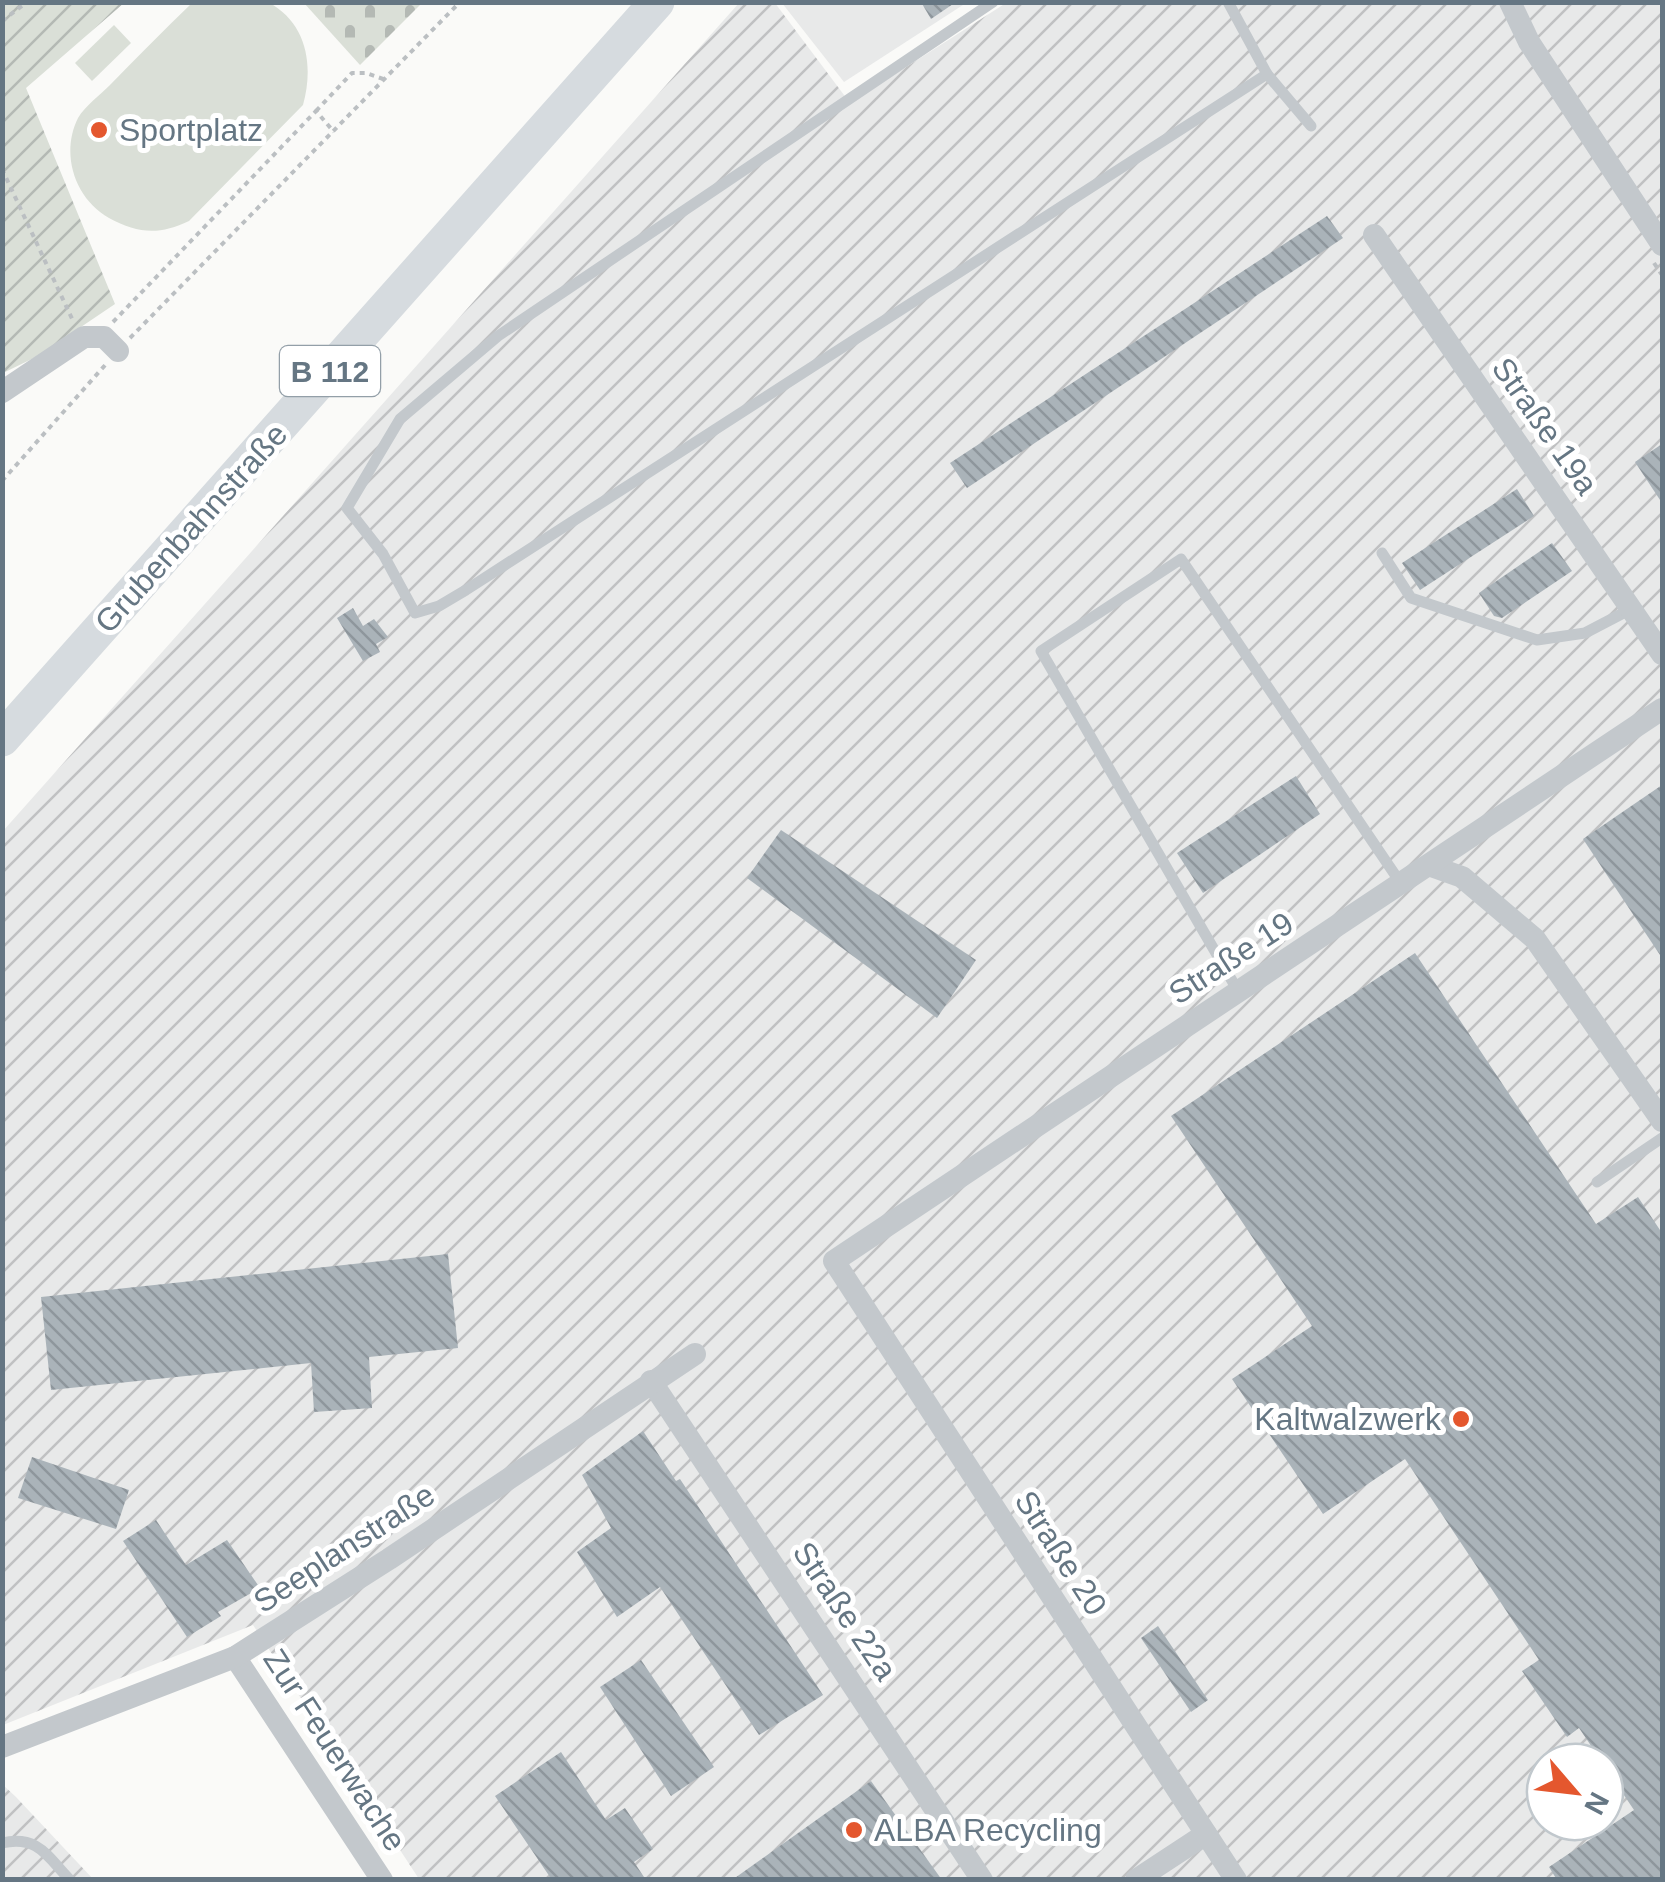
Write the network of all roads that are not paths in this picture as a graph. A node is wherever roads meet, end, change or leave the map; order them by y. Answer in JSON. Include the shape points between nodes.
{"nodes":[{"id":1,"x":658,"y":2,"type":"edge"},
{"id":2,"x":993,"y":2,"type":"edge"},
{"id":3,"x":1228,"y":2,"type":"edge"},
{"id":4,"x":1510,"y":2,"type":"edge"},
{"id":5,"x":1267,"y":74,"type":"junction"},
{"id":6,"x":1311,"y":126,"type":"dead end"},
{"id":7,"x":1374,"y":236,"type":"dead end"},
{"id":8,"x":1662,"y":244,"type":"edge"},
{"id":9,"x":101,"y":342,"type":"road end"},
{"id":10,"x":2,"y":392,"type":"edge"},
{"id":11,"x":1382,"y":553,"type":"dead end"},
{"id":12,"x":1631,"y":608,"type":"junction"},
{"id":13,"x":1662,"y":654,"type":"edge"},
{"id":14,"x":1662,"y":709,"type":"edge"},
{"id":15,"x":2,"y":739,"type":"edge"},
{"id":16,"x":1430,"y":866,"type":"junction"},
{"id":17,"x":1402,"y":885,"type":"junction"},
{"id":18,"x":1238,"y":991,"type":"junction"},
{"id":19,"x":1662,"y":1121,"type":"edge"},
{"id":20,"x":1662,"y":1138,"type":"edge"},
{"id":21,"x":1597,"y":1182,"type":"dead end"},
{"id":22,"x":834,"y":1261,"type":"joint"},
{"id":23,"x":695,"y":1354,"type":"dead end"},
{"id":24,"x":651,"y":1381,"type":"junction"},
{"id":25,"x":235,"y":1657,"type":"junction"},
{"id":26,"x":2,"y":1747,"type":"edge"},
{"id":27,"x":1206,"y":1834,"type":"junction"},
{"id":28,"x":2,"y":1843,"type":"edge"},
{"id":29,"x":70,"y":1880,"type":"edge"},
{"id":30,"x":382,"y":1880,"type":"edge"},
{"id":31,"x":982,"y":1880,"type":"edge"},
{"id":32,"x":1136,"y":1880,"type":"edge"},
{"id":33,"x":1236,"y":1880,"type":"edge"}],
"edges":[{"from":1,"to":15,"type":"main road","name":"Grubenbahnstraße","number":"B 112"},
{"from":2,"to":5,"type":"lane","via":[[498,336],[400,419],[348,508],[384,554],[415,613],[466,590]]},
{"from":3,"to":5,"type":"lane"},
{"from":4,"to":8,"type":"street","via":[[1529,42]]},
{"from":5,"to":6,"type":"lane"},
{"from":7,"to":12,"type":"street","name":"Straße 19a"},
{"from":9,"to":10,"type":"street"},
{"from":11,"to":12,"type":"lane","via":[[1411,598],[1537,640],[1585,633]]},
{"from":12,"to":13,"type":"street","name":"Straße 19a"},
{"from":14,"to":16,"type":"street","name":"Straße 19"},
{"from":16,"to":17,"type":"street","name":"Straße 19"},
{"from":16,"to":19,"type":"street","via":[[1462,877],[1535,939]]},
{"from":17,"to":18,"type":"street","name":"Straße 19"},
{"from":17,"to":18,"type":"lane","via":[[1180,560],[1041,651]]},
{"from":18,"to":22,"type":"street","name":"Straße 19"},
{"from":20,"to":21,"type":"lane"},
{"from":22,"to":27,"type":"street","name":"Straße 20"},
{"from":23,"to":24,"type":"street","name":"Seeplanstraße"},
{"from":24,"to":25,"type":"street","name":"Seeplanstraße"},
{"from":24,"to":31,"type":"street","name":"Straße 22a"},
{"from":25,"to":26,"type":"street","name":"Seeplanstraße"},
{"from":25,"to":30,"type":"street","name":"Zur Feuerwache"},
{"from":27,"to":32,"type":"street"},
{"from":27,"to":33,"type":"street","name":"Straße 20"},
{"from":28,"to":29,"type":"lane","via":[[34,1843]]}]}
